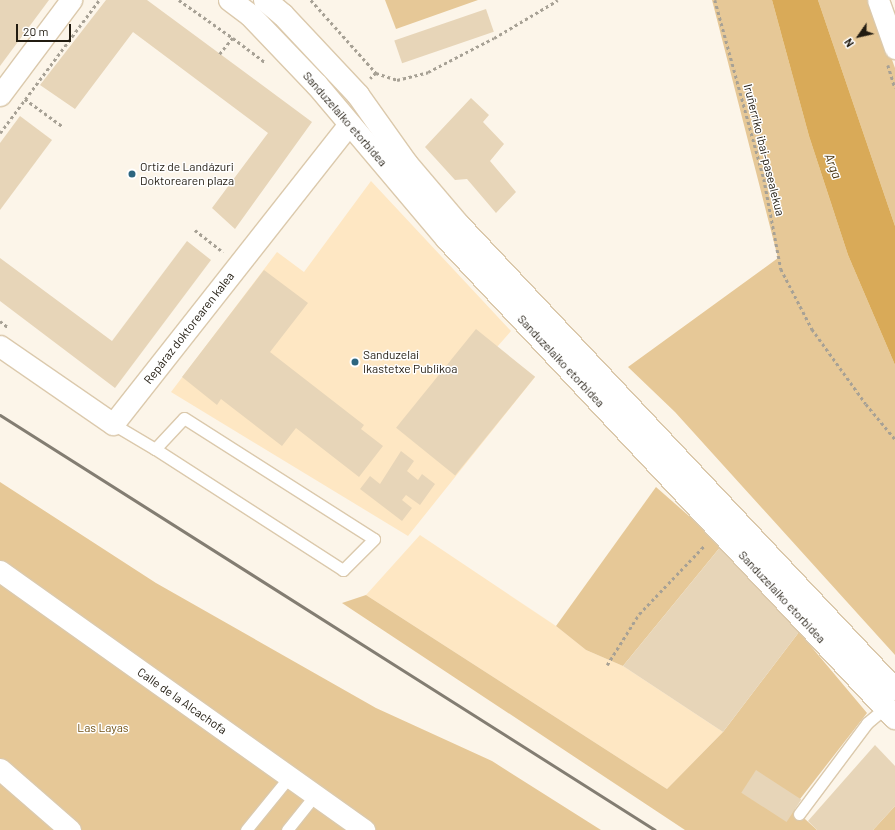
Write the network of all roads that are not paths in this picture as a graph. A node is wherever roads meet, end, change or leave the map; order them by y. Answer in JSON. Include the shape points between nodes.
{"nodes":[{"id":1,"x":71,"y":0,"type":"edge"},
{"id":2,"x":230,"y":0,"type":"edge"},
{"id":3,"x":266,"y":0,"type":"edge"},
{"id":4,"x":878,"y":0,"type":"edge"},
{"id":5,"x":895,"y":48,"type":"edge"},
{"id":6,"x":3,"y":90,"type":"edge"},
{"id":7,"x":349,"y":124,"type":"junction"},
{"id":8,"x":6,"y":338,"type":"edge"},
{"id":9,"x":114,"y":424,"type":"junction"},
{"id":10,"x":154,"y":450,"type":"junction"},
{"id":11,"x":0,"y":571,"type":"edge"},
{"id":12,"x":892,"y":706,"type":"edge"},
{"id":13,"x":0,"y":769,"type":"edge"},
{"id":14,"x":289,"y":777,"type":"junction"},
{"id":15,"x":315,"y":795,"type":"junction"},
{"id":16,"x":799,"y":814,"type":"dead end"},
{"id":17,"x":70,"y":830,"type":"edge"},
{"id":18,"x":246,"y":830,"type":"edge"},
{"id":19,"x":287,"y":830,"type":"edge"},
{"id":20,"x":364,"y":830,"type":"edge"}],
"edges":[{"from":1,"to":6,"type":"street"},
{"from":2,"to":7,"type":"main road","name":"Sanduzelaiko etorbidea","via":[[250,15]]},
{"from":3,"to":12,"type":"main road","name":"Sanduzelaiko etorbidea","via":[[358,96],[407,164],[459,224]]},
{"from":4,"to":5,"type":"street"},
{"from":7,"to":9,"type":"street","name":"Repáraz doktorearen kalea"},
{"from":7,"to":12,"type":"main road","name":"Sanduzelaiko etorbidea","via":[[447,239],[719,530]]},
{"from":8,"to":9,"type":"street"},
{"from":9,"to":10,"type":"lane"},
{"from":10,"to":10,"type":"lane","via":[[343,570],[374,539],[184,418]]},
{"from":11,"to":14,"type":"street","name":"Calle de la Alcachofa"},
{"from":12,"to":16,"type":"lane","via":[[867,723]]},
{"from":13,"to":17,"type":"street"},
{"from":14,"to":15,"type":"street","name":"Calle de la Alcachofa"},
{"from":14,"to":18,"type":"lane"},
{"from":15,"to":19,"type":"lane"},
{"from":15,"to":20,"type":"street","name":"Calle de la Alcachofa"}]}
